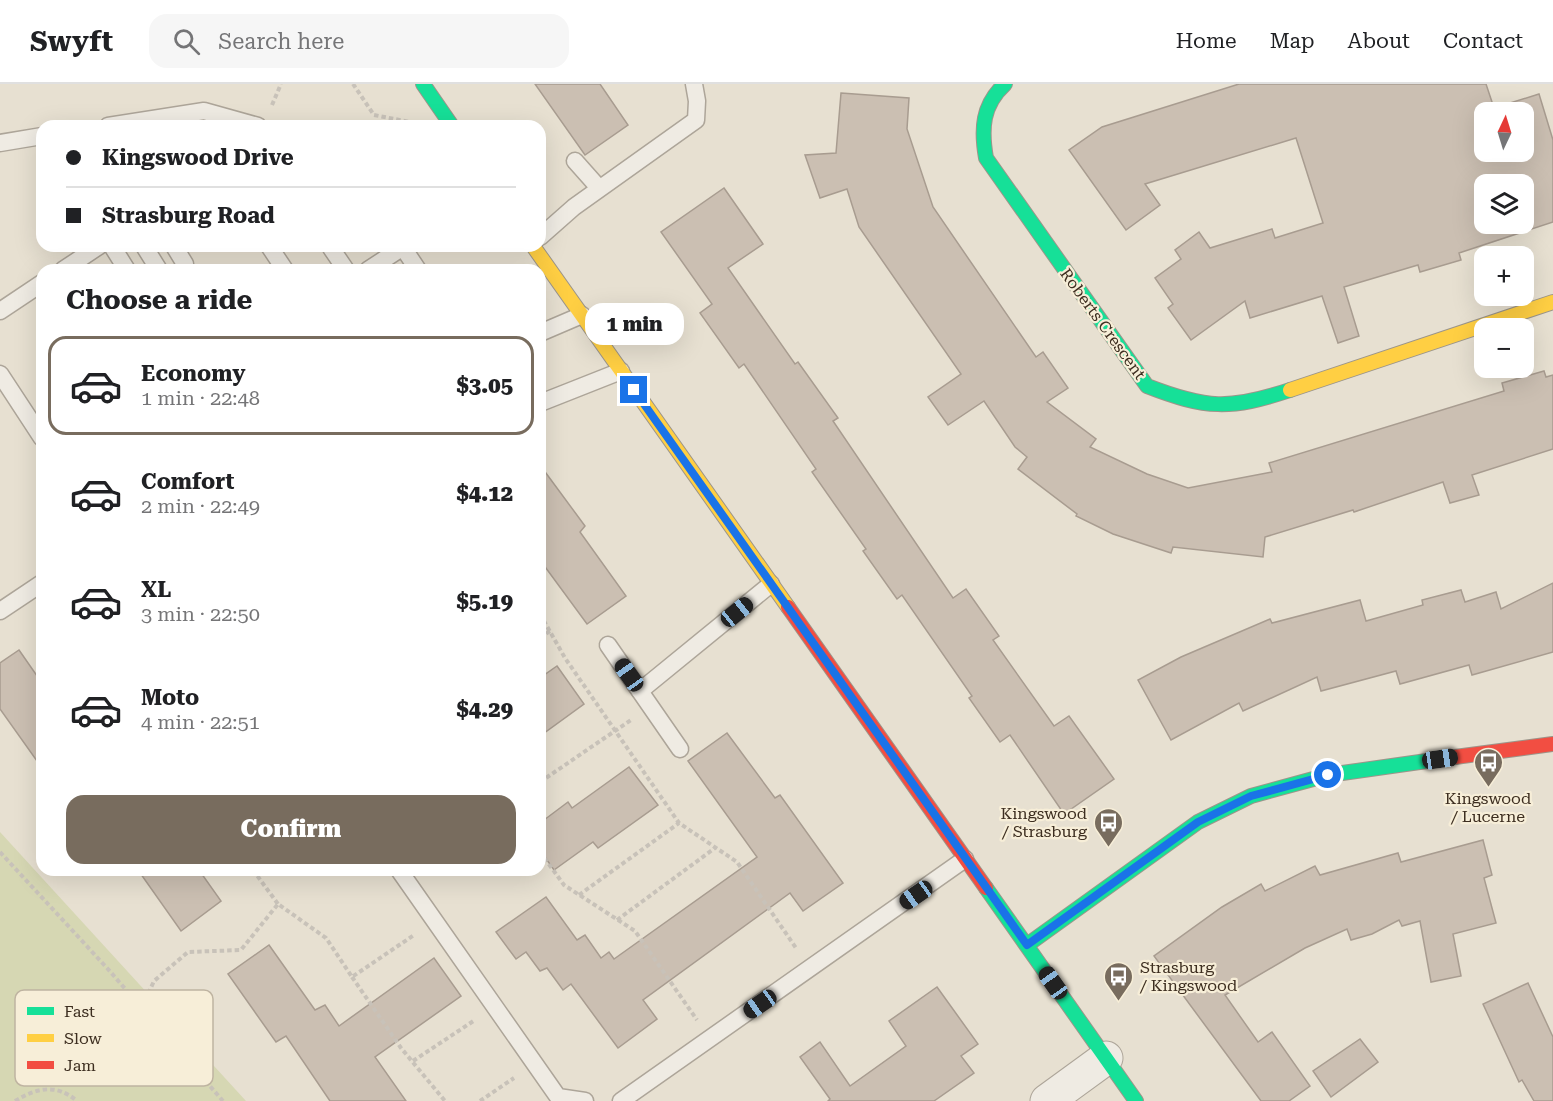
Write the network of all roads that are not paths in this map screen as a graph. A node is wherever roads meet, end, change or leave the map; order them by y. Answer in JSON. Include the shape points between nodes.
{"nodes":[{"id":1,"x":423,"y":84,"type":"edge"},
{"id":2,"x":694,"y":84,"type":"edge"},
{"id":3,"x":1005,"y":84,"type":"edge"},
{"id":4,"x":146,"y":120,"type":"edge"},
{"id":5,"x":236,"y":120,"type":"edge"},
{"id":6,"x":448,"y":120,"type":"edge"},
{"id":7,"x":36,"y":137,"type":"edge"},
{"id":8,"x":0,"y":143,"type":"edge"},
{"id":9,"x":575,"y":161,"type":"dead end"},
{"id":10,"x":600,"y":188,"type":"junction"},
{"id":11,"x":546,"y":232,"type":"edge"},
{"id":12,"x":90,"y":252,"type":"edge"},
{"id":13,"x":178,"y":252,"type":"edge"},
{"id":14,"x":395,"y":252,"type":"edge"},
{"id":15,"x":72,"y":264,"type":"edge"},
{"id":16,"x":185,"y":264,"type":"dead end"},
{"id":17,"x":377,"y":264,"type":"edge"},
{"id":18,"x":546,"y":264,"type":"edge"},
{"id":19,"x":36,"y":287,"type":"edge"},
{"id":20,"x":1553,"y":302,"type":"edge"},
{"id":21,"x":0,"y":310,"type":"edge"},
{"id":22,"x":582,"y":315,"type":"junction"},
{"id":23,"x":546,"y":330,"type":"edge"},
{"id":24,"x":621,"y":370,"type":"junction"},
{"id":25,"x":0,"y":374,"type":"edge"},
{"id":26,"x":546,"y":401,"type":"edge"},
{"id":27,"x":36,"y":429,"type":"edge"},
{"id":28,"x":771,"y":584,"type":"junction"},
{"id":29,"x":36,"y":587,"type":"edge"},
{"id":30,"x":0,"y":611,"type":"edge"},
{"id":31,"x":608,"y":645,"type":"dead end"},
{"id":32,"x":640,"y":691,"type":"junction"},
{"id":33,"x":1553,"y":744,"type":"edge"},
{"id":34,"x":680,"y":749,"type":"dead end"},
{"id":35,"x":965,"y":859,"type":"junction"},
{"id":36,"x":403,"y":876,"type":"edge"},
{"id":37,"x":1027,"y":945,"type":"junction"},
{"id":38,"x":1106,"y":1058,"type":"junction"},
{"id":39,"x":585,"y":1101,"type":"edge"},
{"id":40,"x":621,"y":1101,"type":"edge"},
{"id":41,"x":1047,"y":1101,"type":"edge"},
{"id":42,"x":1136,"y":1101,"type":"edge"}],
"edges":[{"from":1,"to":6,"type":"street"},
{"from":2,"to":10,"type":"lane","via":[[696,120]]},
{"from":3,"to":20,"type":"street","name":"Roberts Crescent","via":[[994,92],[984,111],[981,136],[986,158],[1147,386],[1213,406],[1251,403]]},
{"from":4,"to":5,"type":"lane","via":[[204,111]]},
{"from":7,"to":8,"type":"lane"},
{"from":9,"to":10,"type":"lane"},
{"from":10,"to":11,"type":"lane"},
{"from":12,"to":15,"type":"lane"},
{"from":13,"to":16,"type":"lane"},
{"from":14,"to":17,"type":"lane"},
{"from":18,"to":22,"type":"street"},
{"from":19,"to":21,"type":"lane"},
{"from":22,"to":23,"type":"lane"},
{"from":22,"to":24,"type":"street"},
{"from":24,"to":26,"type":"lane"},
{"from":24,"to":28,"type":"street"},
{"from":25,"to":27,"type":"lane"},
{"from":28,"to":32,"type":"lane"},
{"from":28,"to":35,"type":"street"},
{"from":29,"to":30,"type":"lane"},
{"from":31,"to":32,"type":"lane"},
{"from":32,"to":34,"type":"lane"},
{"from":33,"to":37,"type":"street","via":[[1328,775],[1251,796],[1198,822]]},
{"from":35,"to":37,"type":"street"},
{"from":35,"to":40,"type":"lane"},
{"from":36,"to":39,"type":"lane","via":[[558,1097]]},
{"from":37,"to":38,"type":"street"},
{"from":38,"to":41,"type":"street"},
{"from":38,"to":42,"type":"street"}]}
